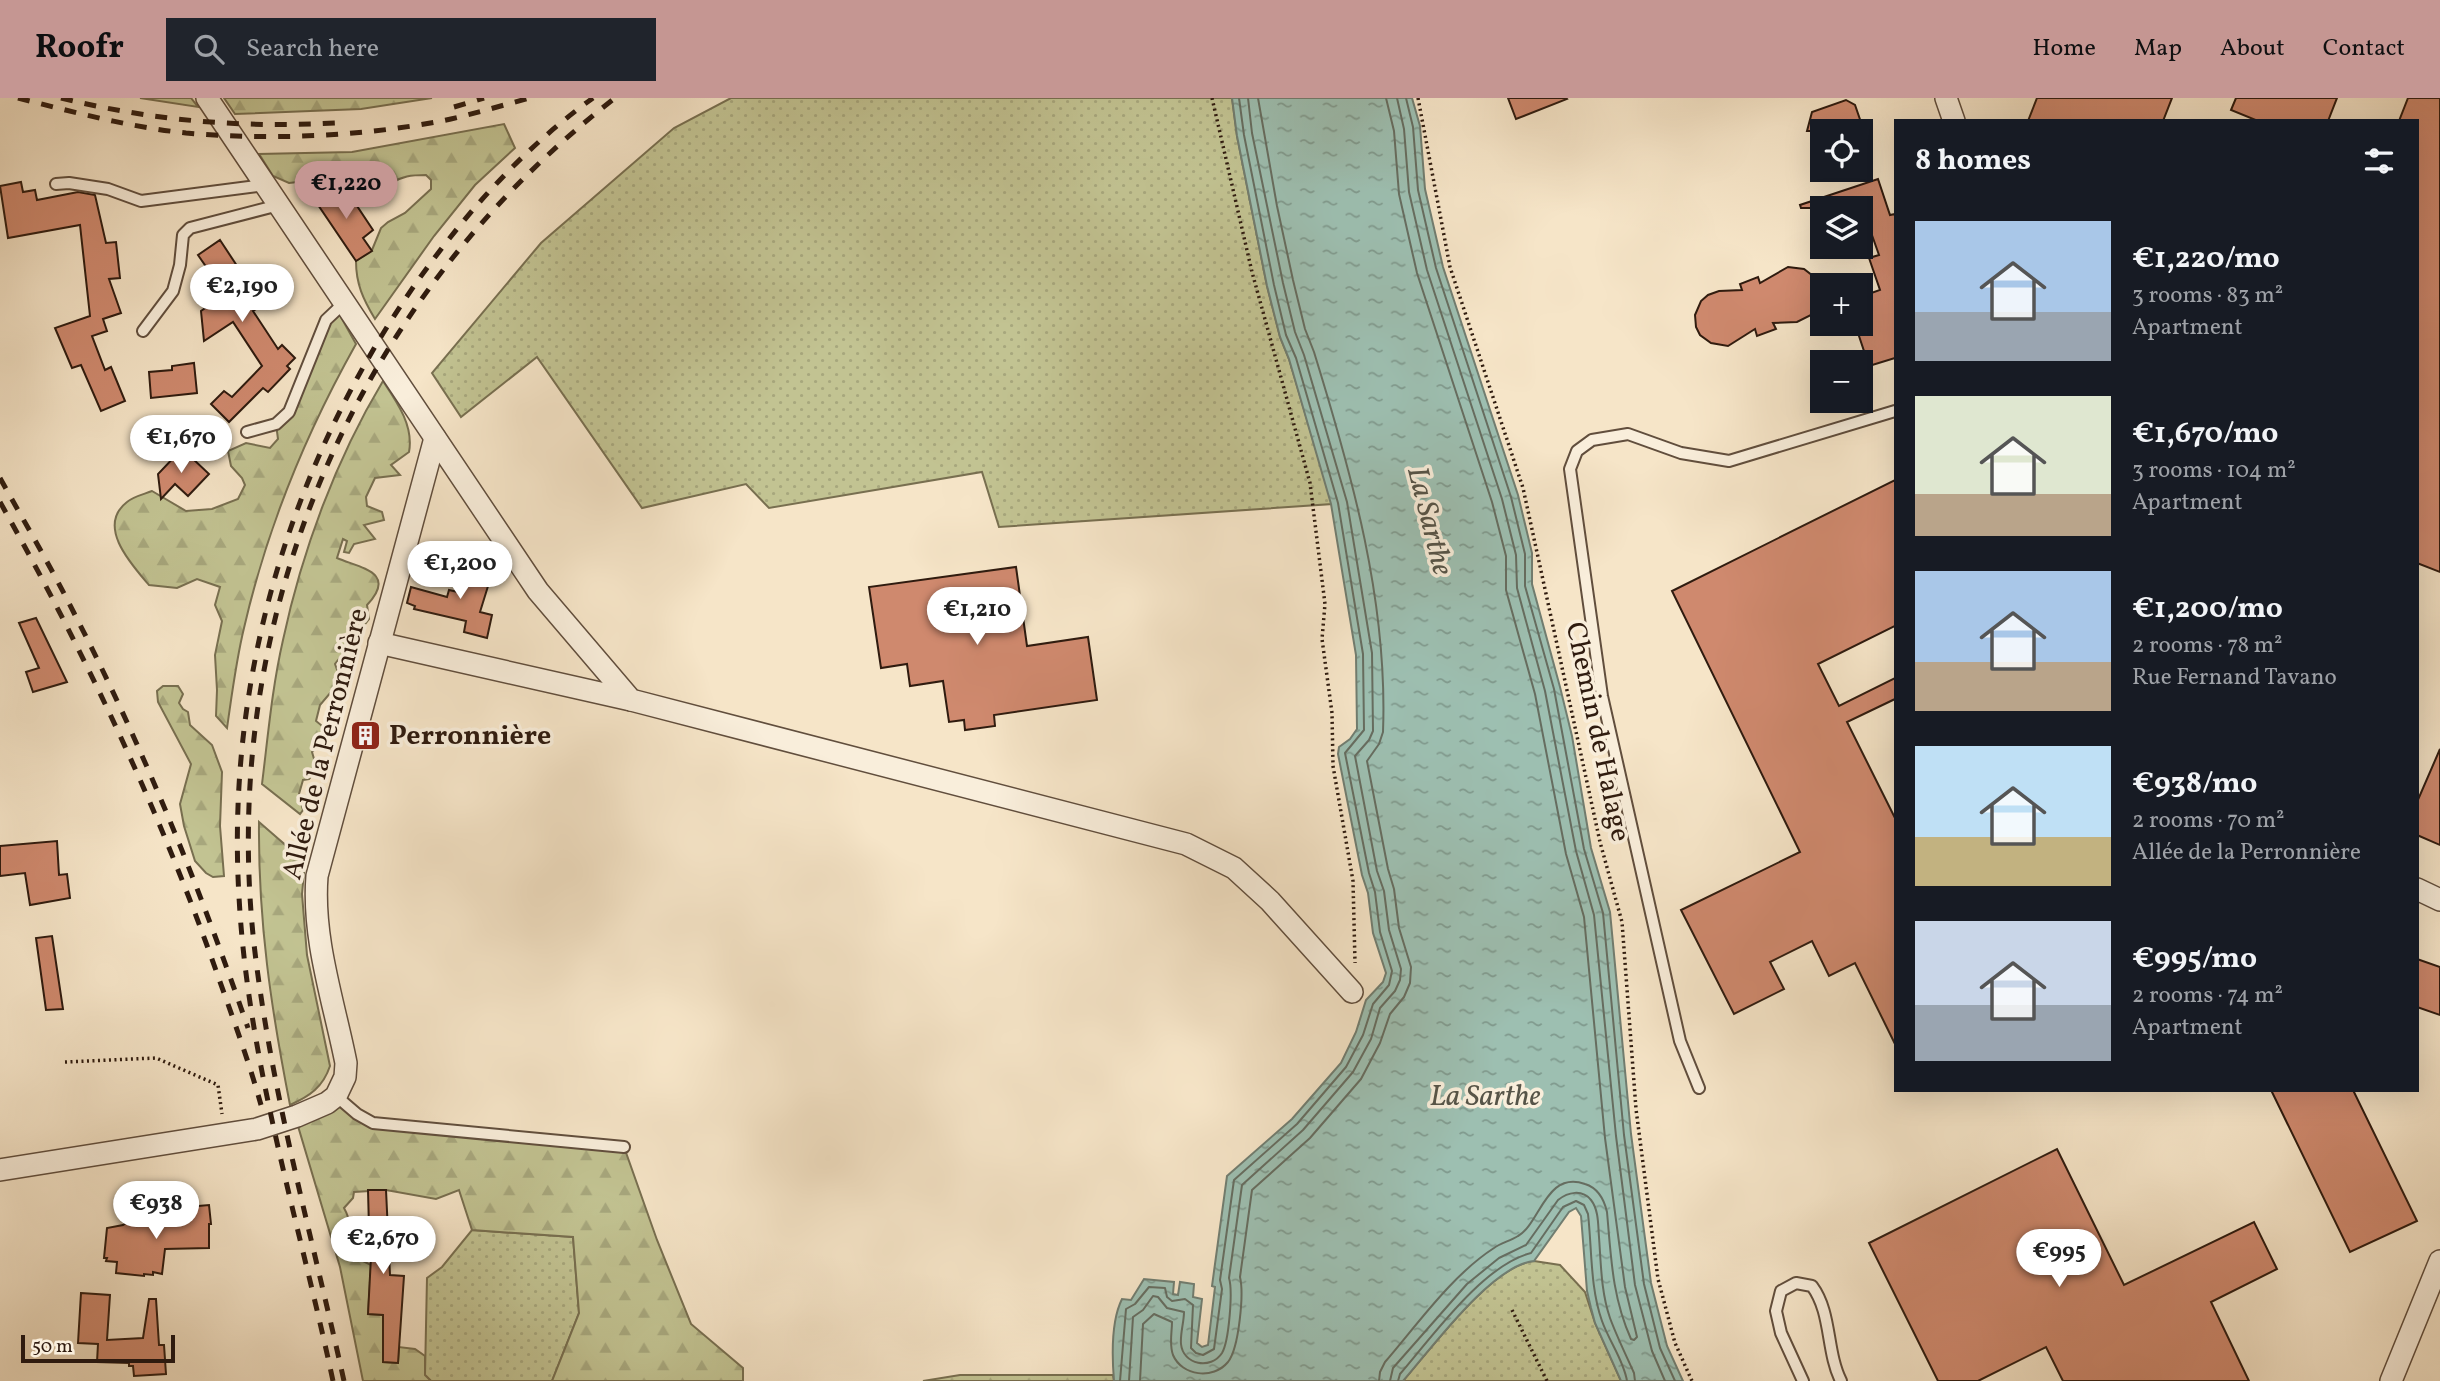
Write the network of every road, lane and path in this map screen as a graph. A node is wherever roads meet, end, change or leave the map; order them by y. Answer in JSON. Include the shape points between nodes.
{"nodes":[{"id":1,"x":207,"y":98,"type":"edge"},
{"id":2,"x":1212,"y":98,"type":"edge"},
{"id":3,"x":1418,"y":98,"type":"edge"},
{"id":4,"x":1946,"y":98,"type":"edge"},
{"id":5,"x":1953,"y":119,"type":"edge"},
{"id":6,"x":56,"y":184,"type":"dead end"},
{"id":7,"x":265,"y":185,"type":"junction"},
{"id":8,"x":279,"y":205,"type":"junction"},
{"id":9,"x":344,"y":303,"type":"junction"},
{"id":10,"x":142,"y":331,"type":"dead end"},
{"id":11,"x":1894,"y":411,"type":"edge"},
{"id":12,"x":247,"y":432,"type":"dead end"},
{"id":13,"x":435,"y":438,"type":"junction"},
{"id":14,"x":379,"y":643,"type":"junction"},
{"id":15,"x":631,"y":700,"type":"junction"},
{"id":16,"x":2419,"y":890,"type":"edge"},
{"id":17,"x":2440,"y":900,"type":"edge"},
{"id":18,"x":1346,"y":986,"type":"joint"},
{"id":19,"x":65,"y":1062,"type":"dead end"},
{"id":20,"x":1699,"y":1088,"type":"dead end"},
{"id":21,"x":336,"y":1096,"type":"junction"},
{"id":22,"x":224,"y":1134,"type":"junction"},
{"id":23,"x":624,"y":1147,"type":"dead end"},
{"id":24,"x":0,"y":1170,"type":"edge"},
{"id":25,"x":2440,"y":1261,"type":"edge"},
{"id":26,"x":1512,"y":1310,"type":"dead end"},
{"id":27,"x":1547,"y":1381,"type":"edge"},
{"id":28,"x":1692,"y":1381,"type":"edge"},
{"id":29,"x":1803,"y":1381,"type":"edge"},
{"id":30,"x":1840,"y":1381,"type":"edge"},
{"id":31,"x":2391,"y":1381,"type":"edge"}],
"edges":[{"from":1,"to":7,"type":"street"},
{"from":2,"to":18,"type":"path","via":[[1252,272],[1310,483],[1325,604],[1322,639],[1332,713],[1333,766],[1353,881],[1355,967]]},
{"from":3,"to":28,"type":"path","name":"Chemin de Halage","via":[[1450,267],[1523,488],[1600,842],[1622,922],[1636,1109],[1658,1279],[1675,1343]]},
{"from":4,"to":5,"type":"street"},
{"from":6,"to":7,"type":"lane","via":[[108,189],[141,201]]},
{"from":7,"to":8,"type":"street"},
{"from":8,"to":9,"type":"street"},
{"from":8,"to":10,"type":"lane","via":[[190,228],[183,235],[173,291]]},
{"from":9,"to":12,"type":"lane","via":[[326,320],[289,412],[276,424]]},
{"from":9,"to":13,"type":"street"},
{"from":11,"to":20,"type":"lane","via":[[1728,461],[1681,453],[1628,435],[1592,440],[1577,451],[1570,469],[1602,696],[1680,1041]]},
{"from":13,"to":14,"type":"street","name":"Allée de la Perronnière"},
{"from":13,"to":15,"type":"street","via":[[538,592]]},
{"from":14,"to":15,"type":"street"},
{"from":14,"to":21,"type":"street","name":"Allée de la Perronnière","via":[[317,876],[319,938],[346,1063]]},
{"from":15,"to":18,"type":"street","via":[[1186,844],[1234,868]]},
{"from":16,"to":17,"type":"street"},
{"from":19,"to":22,"type":"path","via":[[156,1058],[218,1085]]},
{"from":21,"to":22,"type":"street","via":[[298,1116]]},
{"from":21,"to":23,"type":"lane","via":[[373,1123]]},
{"from":22,"to":24,"type":"street"},
{"from":25,"to":31,"type":"street"},
{"from":26,"to":27,"type":"path"},
{"from":29,"to":30,"type":"lane","via":[[1776,1311],[1781,1291],[1796,1283],[1812,1286],[1821,1298]]}]}
